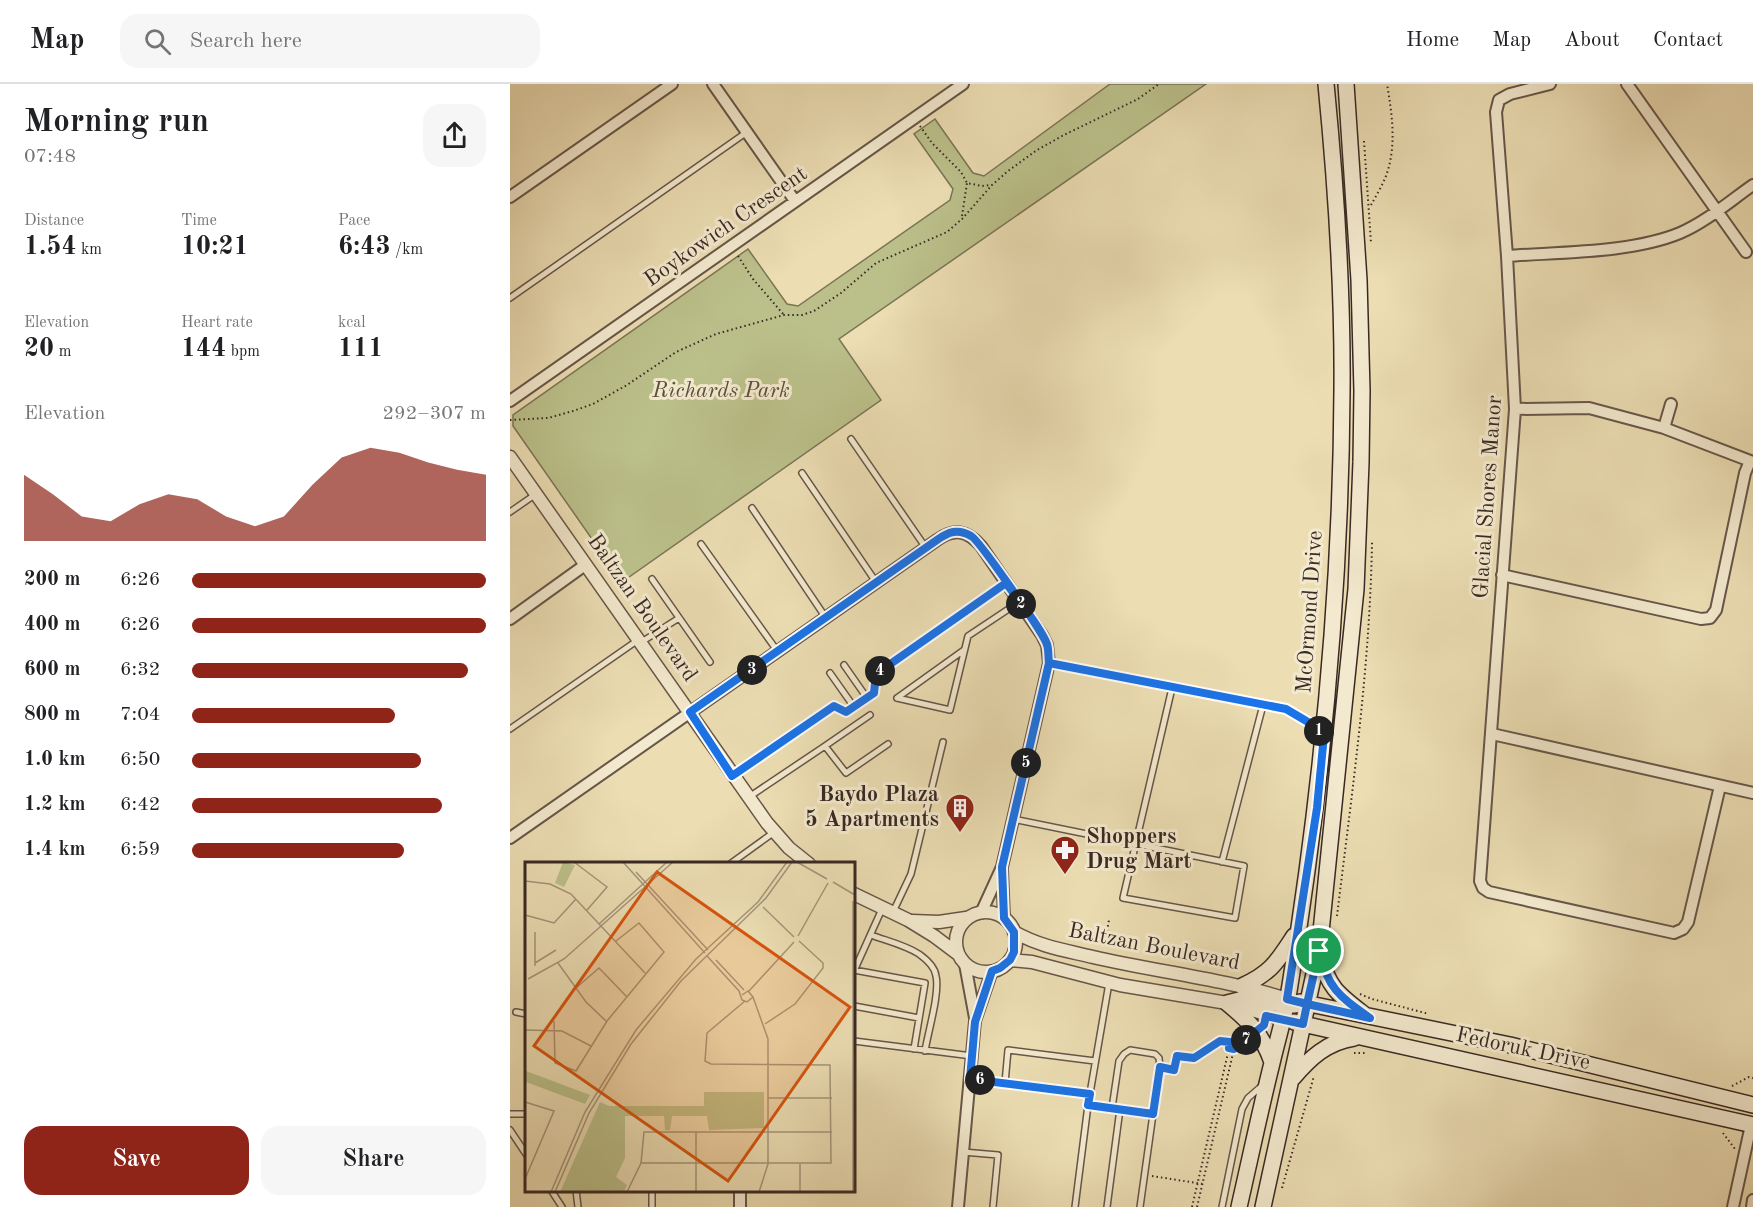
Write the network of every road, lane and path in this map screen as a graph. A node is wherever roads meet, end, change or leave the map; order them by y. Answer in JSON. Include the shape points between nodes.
{"nodes":[{"id":1,"x":672,"y":84,"type":"edge"},
{"id":2,"x":713,"y":84,"type":"edge"},
{"id":3,"x":963,"y":84,"type":"edge"},
{"id":4,"x":1159,"y":84,"type":"edge"},
{"id":5,"x":1326,"y":84,"type":"edge"},
{"id":6,"x":1346,"y":84,"type":"edge"},
{"id":7,"x":1387,"y":84,"type":"edge"},
{"id":8,"x":1550,"y":84,"type":"edge"},
{"id":9,"x":1627,"y":84,"type":"edge"},
{"id":10,"x":920,"y":127,"type":"dead end"},
{"id":11,"x":747,"y":132,"type":"junction"},
{"id":12,"x":967,"y":183,"type":"junction"},
{"id":13,"x":992,"y":185,"type":"junction"},
{"id":14,"x":1753,"y":185,"type":"edge"},
{"id":15,"x":510,"y":197,"type":"edge"},
{"id":16,"x":795,"y":201,"type":"junction"},
{"id":17,"x":1370,"y":208,"type":"dead end"},
{"id":18,"x":1716,"y":212,"type":"junction"},
{"id":19,"x":962,"y":219,"type":"junction"},
{"id":20,"x":1746,"y":252,"type":"dead end"},
{"id":21,"x":737,"y":256,"type":"dead end"},
{"id":22,"x":1507,"y":256,"type":"junction"},
{"id":23,"x":510,"y":297,"type":"edge"},
{"id":24,"x":784,"y":315,"type":"junction"},
{"id":25,"x":510,"y":401,"type":"edge"},
{"id":26,"x":1671,"y":404,"type":"dead end"},
{"id":27,"x":1515,"y":409,"type":"junction"},
{"id":28,"x":510,"y":420,"type":"edge"},
{"id":29,"x":1664,"y":428,"type":"junction"},
{"id":30,"x":851,"y":439,"type":"dead end"},
{"id":31,"x":510,"y":457,"type":"edge"},
{"id":32,"x":1752,"y":462,"type":"edge"},
{"id":33,"x":802,"y":473,"type":"dead end"},
{"id":34,"x":536,"y":494,"type":"junction"},
{"id":35,"x":752,"y":508,"type":"dead end"},
{"id":36,"x":510,"y":512,"type":"edge"},
{"id":37,"x":702,"y":544,"type":"dead end"},
{"id":38,"x":926,"y":548,"type":"junction"},
{"id":39,"x":585,"y":565,"type":"junction"},
{"id":40,"x":1502,"y":575,"type":"junction"},
{"id":41,"x":652,"y":579,"type":"dead end"},
{"id":42,"x":876,"y":582,"type":"junction"},
{"id":43,"x":1006,"y":583,"type":"junction"},
{"id":44,"x":1019,"y":602,"type":"junction"},
{"id":45,"x":679,"y":618,"type":"junction"},
{"id":46,"x":826,"y":618,"type":"junction"},
{"id":47,"x":510,"y":619,"type":"edge"},
{"id":48,"x":639,"y":641,"type":"junction"},
{"id":49,"x":965,"y":650,"type":"junction"},
{"id":50,"x":778,"y":652,"type":"junction"},
{"id":51,"x":710,"y":662,"type":"dead end"},
{"id":52,"x":1049,"y":663,"type":"junction"},
{"id":53,"x":844,"y":665,"type":"dead end"},
{"id":54,"x":830,"y":673,"type":"dead end"},
{"id":55,"x":1172,"y":688,"type":"junction"},
{"id":56,"x":867,"y":698,"type":"junction"},
{"id":57,"x":1263,"y":705,"type":"junction"},
{"id":58,"x":854,"y":707,"type":"junction"},
{"id":59,"x":690,"y":712,"type":"junction"},
{"id":60,"x":870,"y":715,"type":"dead end"},
{"id":61,"x":510,"y":729,"type":"edge"},
{"id":62,"x":1492,"y":734,"type":"junction"},
{"id":63,"x":1324,"y":735,"type":"junction"},
{"id":64,"x":943,"y":742,"type":"dead end"},
{"id":65,"x":888,"y":744,"type":"dead end"},
{"id":66,"x":825,"y":746,"type":"junction"},
{"id":67,"x":732,"y":776,"type":"junction"},
{"id":68,"x":1720,"y":786,"type":"junction"},
{"id":69,"x":1753,"y":793,"type":"edge"},
{"id":70,"x":748,"y":798,"type":"junction"},
{"id":71,"x":1013,"y":819,"type":"junction"},
{"id":72,"x":775,"y":832,"type":"junction"},
{"id":73,"x":510,"y":838,"type":"edge"},
{"id":74,"x":1135,"y":845,"type":"junction"},
{"id":75,"x":733,"y":862,"type":"edge"},
{"id":76,"x":806,"y":862,"type":"edge"},
{"id":77,"x":1222,"y":862,"type":"junction"},
{"id":78,"x":1002,"y":867,"type":"junction"},
{"id":79,"x":855,"y":895,"type":"edge"},
{"id":80,"x":887,"y":911,"type":"junction"},
{"id":81,"x":981,"y":913,"type":"junction"},
{"id":82,"x":966,"y":918,"type":"junction"},
{"id":83,"x":1004,"y":918,"type":"junction"},
{"id":84,"x":908,"y":920,"type":"junction"},
{"id":85,"x":1109,"y":920,"type":"dead end"},
{"id":86,"x":1107,"y":931,"type":"dead end"},
{"id":87,"x":1298,"y":931,"type":"junction"},
{"id":88,"x":1014,"y":932,"type":"junction"},
{"id":89,"x":871,"y":935,"type":"junction"},
{"id":90,"x":1319,"y":951,"type":"junction"},
{"id":91,"x":961,"y":959,"type":"junction"},
{"id":92,"x":1010,"y":960,"type":"junction"},
{"id":93,"x":855,"y":969,"type":"edge"},
{"id":94,"x":855,"y":971,"type":"edge"},
{"id":95,"x":992,"y":971,"type":"junction"},
{"id":96,"x":1109,"y":982,"type":"junction"},
{"id":97,"x":1242,"y":986,"type":"junction"},
{"id":98,"x":1227,"y":1004,"type":"junction"},
{"id":99,"x":1307,"y":1004,"type":"junction"},
{"id":100,"x":855,"y":1006,"type":"edge"},
{"id":101,"x":1286,"y":1008,"type":"junction"},
{"id":102,"x":516,"y":1012,"type":"dead end"},
{"id":103,"x":525,"y":1014,"type":"edge"},
{"id":104,"x":919,"y":1018,"type":"junction"},
{"id":105,"x":1370,"y":1018,"type":"junction"},
{"id":106,"x":975,"y":1022,"type":"junction"},
{"id":107,"x":1303,"y":1024,"type":"junction"},
{"id":108,"x":1257,"y":1031,"type":"junction"},
{"id":109,"x":1363,"y":1037,"type":"junction"},
{"id":110,"x":855,"y":1041,"type":"edge"},
{"id":111,"x":914,"y":1049,"type":"junction"},
{"id":112,"x":1234,"y":1049,"type":"junction"},
{"id":113,"x":925,"y":1051,"type":"junction"},
{"id":114,"x":972,"y":1056,"type":"junction"},
{"id":115,"x":1095,"y":1061,"type":"junction"},
{"id":116,"x":1272,"y":1062,"type":"junction"},
{"id":117,"x":1160,"y":1067,"type":"junction"},
{"id":118,"x":1315,"y":1074,"type":"dead end"},
{"id":119,"x":970,"y":1079,"type":"junction"},
{"id":120,"x":1268,"y":1079,"type":"junction"},
{"id":121,"x":1292,"y":1079,"type":"junction"},
{"id":122,"x":1005,"y":1083,"type":"junction"},
{"id":123,"x":1090,"y":1094,"type":"junction"},
{"id":124,"x":1088,"y":1105,"type":"junction"},
{"id":125,"x":1753,"y":1105,"type":"edge"},
{"id":126,"x":1112,"y":1108,"type":"junction"},
{"id":127,"x":1120,"y":1110,"type":"junction"},
{"id":128,"x":1153,"y":1114,"type":"junction"},
{"id":129,"x":1752,"y":1121,"type":"edge"},
{"id":130,"x":510,"y":1130,"type":"edge"},
{"id":131,"x":525,"y":1152,"type":"edge"},
{"id":132,"x":963,"y":1152,"type":"junction"},
{"id":133,"x":1144,"y":1174,"type":"junction"},
{"id":134,"x":1203,"y":1184,"type":"junction"},
{"id":135,"x":1281,"y":1191,"type":"dead end"},
{"id":136,"x":552,"y":1192,"type":"edge"},
{"id":137,"x":576,"y":1192,"type":"edge"},
{"id":138,"x":1753,"y":1200,"type":"edge"},
{"id":139,"x":562,"y":1207,"type":"edge"},
{"id":140,"x":578,"y":1207,"type":"edge"},
{"id":141,"x":958,"y":1207,"type":"edge"},
{"id":142,"x":993,"y":1207,"type":"edge"},
{"id":143,"x":1075,"y":1207,"type":"edge"},
{"id":144,"x":1107,"y":1207,"type":"edge"},
{"id":145,"x":1140,"y":1207,"type":"edge"},
{"id":146,"x":1192,"y":1207,"type":"edge"},
{"id":147,"x":1197,"y":1207,"type":"edge"},
{"id":148,"x":1222,"y":1207,"type":"edge"},
{"id":149,"x":1239,"y":1207,"type":"edge"},
{"id":150,"x":1263,"y":1207,"type":"edge"},
{"id":151,"x":1733,"y":1207,"type":"edge"},
{"id":152,"x":1752,"y":1207,"type":"edge"}],
"edges":[{"from":1,"to":15,"type":"street"},
{"from":2,"to":11,"type":"street"},
{"from":3,"to":16,"type":"street","name":"Boykowich Crescent"},
{"from":4,"to":13,"type":"path","via":[[1138,99],[1037,150]]},
{"from":5,"to":63,"type":"main road","name":"McOrmond Drive","via":[[1339,266],[1342,388],[1334,633]]},
{"from":6,"to":90,"type":"main road","name":"McOrmond Drive","via":[[1359,280],[1361,462],[1355,600]]},
{"from":7,"to":17,"type":"path","via":[[1393,130],[1391,151],[1386,175]]},
{"from":8,"to":22,"type":"street","name":"Glacial Shores Manor","via":[[1499,100],[1496,112]]},
{"from":9,"to":18,"type":"street"},
{"from":10,"to":12,"type":"path"},
{"from":11,"to":16,"type":"street"},
{"from":11,"to":23,"type":"lane"},
{"from":12,"to":13,"type":"path"},
{"from":12,"to":19,"type":"path"},
{"from":13,"to":19,"type":"path"},
{"from":14,"to":18,"type":"street"},
{"from":16,"to":25,"type":"street","name":"Boykowich Crescent"},
{"from":18,"to":20,"type":"street"},
{"from":18,"to":22,"type":"street","via":[[1680,233],[1636,246]]},
{"from":19,"to":24,"type":"path","via":[[947,231],[876,263],[841,294],[814,311]]},
{"from":21,"to":24,"type":"path"},
{"from":22,"to":27,"type":"street","name":"Glacial Shores Manor"},
{"from":24,"to":28,"type":"path","via":[[716,334],[676,352],[594,404],[548,418]]},
{"from":26,"to":29,"type":"street"},
{"from":27,"to":29,"type":"street","via":[[1589,408]]},
{"from":27,"to":40,"type":"street","name":"Glacial Shores Manor"},
{"from":29,"to":32,"type":"street"},
{"from":30,"to":38,"type":"lane"},
{"from":31,"to":34,"type":"street","name":"Baltzan Boulevard"},
{"from":32,"to":40,"type":"street","via":[[1745,473],[1716,610],[1710,618]]},
{"from":33,"to":42,"type":"lane"},
{"from":34,"to":36,"type":"lane"},
{"from":34,"to":39,"type":"street","name":"Baltzan Boulevard"},
{"from":35,"to":46,"type":"lane"},
{"from":37,"to":50,"type":"lane"},
{"from":38,"to":42,"type":"street"},
{"from":38,"to":43,"type":"street","via":[[946,534],[958,531],[972,536]]},
{"from":39,"to":47,"type":"street"},
{"from":39,"to":48,"type":"street","name":"Baltzan Boulevard"},
{"from":40,"to":62,"type":"street","name":"Glacial Shores Manor"},
{"from":41,"to":45,"type":"lane"},
{"from":42,"to":46,"type":"street"},
{"from":43,"to":44,"type":"street"},
{"from":43,"to":56,"type":"lane","via":[[876,674],[874,693]]},
{"from":44,"to":49,"type":"lane","via":[[968,636]]},
{"from":44,"to":52,"type":"street","via":[[1047,645]]},
{"from":45,"to":48,"type":"lane"},
{"from":45,"to":51,"type":"lane"},
{"from":46,"to":50,"type":"street"},
{"from":48,"to":59,"type":"street","name":"Baltzan Boulevard"},
{"from":48,"to":61,"type":"lane"},
{"from":49,"to":49,"type":"lane","via":[[950,710],[897,698],[907,691]]},
{"from":50,"to":59,"type":"street"},
{"from":52,"to":55,"type":"lane"},
{"from":52,"to":71,"type":"street"},
{"from":53,"to":56,"type":"lane"},
{"from":54,"to":58,"type":"lane"},
{"from":55,"to":57,"type":"lane"},
{"from":55,"to":74,"type":"lane"},
{"from":56,"to":58,"type":"lane"},
{"from":57,"to":63,"type":"lane","via":[[1286,709]]},
{"from":57,"to":77,"type":"lane"},
{"from":58,"to":67,"type":"lane","via":[[846,712],[834,706]]},
{"from":59,"to":67,"type":"street","name":"Baltzan Boulevard"},
{"from":59,"to":73,"type":"street"},
{"from":60,"to":66,"type":"lane"},
{"from":62,"to":68,"type":"street"},
{"from":62,"to":68,"type":"street","name":"Glacial Shores Manor","via":[[1480,881],[1483,888],[1501,895],[1674,933],[1683,929],[1688,922]]},
{"from":63,"to":87,"type":"main road","name":"McOrmond Drive"},
{"from":64,"to":80,"type":"lane","via":[[911,874]]},
{"from":65,"to":66,"type":"lane","via":[[846,773]]},
{"from":66,"to":70,"type":"lane"},
{"from":67,"to":70,"type":"street","name":"Baltzan Boulevard"},
{"from":68,"to":69,"type":"street"},
{"from":70,"to":72,"type":"street","name":"Baltzan Boulevard"},
{"from":71,"to":74,"type":"lane"},
{"from":71,"to":78,"type":"street"},
{"from":72,"to":75,"type":"lane"},
{"from":72,"to":76,"type":"street","name":"Baltzan Boulevard"},
{"from":74,"to":77,"type":"lane"},
{"from":74,"to":77,"type":"lane","via":[[1123,898],[1235,918],[1244,866]]},
{"from":78,"to":81,"type":"street"},
{"from":78,"to":83,"type":"street"},
{"from":79,"to":80,"type":"street"},
{"from":80,"to":84,"type":"street"},
{"from":80,"to":89,"type":"lane"},
{"from":81,"to":82,"type":"street"},
{"from":81,"to":83,"type":"street","via":[[996,913]]},
{"from":82,"to":84,"type":"street","via":[[939,922]]},
{"from":82,"to":91,"type":"street","via":[[956,935]]},
{"from":83,"to":88,"type":"street"},
{"from":84,"to":91,"type":"street"},
{"from":85,"to":86,"type":"path"},
{"from":87,"to":97,"type":"main road","via":[[1275,965]]},
{"from":87,"to":101,"type":"main road","name":"McOrmond Drive"},
{"from":88,"to":92,"type":"street"},
{"from":88,"to":97,"type":"street","name":"Baltzan Boulevard","via":[[1036,944]]},
{"from":89,"to":93,"type":"lane"},
{"from":89,"to":113,"type":"lane","via":[[912,950],[937,976]]},
{"from":90,"to":99,"type":"main road","name":"McOrmond Drive"},
{"from":90,"to":105,"type":"main road","via":[[1324,974],[1335,990]]},
{"from":91,"to":95,"type":"street","via":[[976,970]]},
{"from":91,"to":106,"type":"street"},
{"from":92,"to":95,"type":"street"},
{"from":92,"to":96,"type":"street","name":"Baltzan Boulevard"},
{"from":94,"to":104,"type":"lane","via":[[925,983]]},
{"from":95,"to":106,"type":"street"},
{"from":96,"to":98,"type":"street","name":"Baltzan Boulevard"},
{"from":96,"to":115,"type":"lane"},
{"from":97,"to":101,"type":"street","name":"Baltzan Boulevard"},
{"from":98,"to":101,"type":"main road","via":[[1247,998]]},
{"from":98,"to":108,"type":"main road"},
{"from":99,"to":101,"type":"main road","name":"Fedoruk Drive"},
{"from":99,"to":105,"type":"main road","name":"Fedoruk Drive"},
{"from":99,"to":107,"type":"main road","name":"McOrmond Drive"},
{"from":100,"to":104,"type":"lane"},
{"from":101,"to":107,"type":"main road","name":"Fedoruk Drive"},
{"from":101,"to":116,"type":"main road","name":"McOrmond Drive"},
{"from":102,"to":103,"type":"lane"},
{"from":104,"to":111,"type":"lane"},
{"from":105,"to":125,"type":"main road","name":"Fedoruk Drive","via":[[1510,1045]]},
{"from":106,"to":114,"type":"street"},
{"from":107,"to":109,"type":"main road","name":"Fedoruk Drive"},
{"from":107,"to":121,"type":"main road","name":"McOrmond Drive"},
{"from":108,"to":112,"type":"path"},
{"from":108,"to":116,"type":"main road"},
{"from":109,"to":121,"type":"main road","via":[[1331,1045],[1306,1062]]},
{"from":109,"to":129,"type":"main road","name":"Fedoruk Drive"},
{"from":110,"to":111,"type":"lane"},
{"from":111,"to":113,"type":"lane"},
{"from":112,"to":117,"type":"path","via":[[1229,1048],[1230,1042],[1220,1041],[1194,1058],[1177,1056],[1174,1070]]},
{"from":112,"to":134,"type":"path"},
{"from":112,"to":146,"type":"path","via":[[1228,1053]]},
{"from":113,"to":114,"type":"lane"},
{"from":114,"to":119,"type":"street"},
{"from":115,"to":122,"type":"lane","via":[[1008,1050]]},
{"from":115,"to":123,"type":"lane"},
{"from":116,"to":120,"type":"main road","name":"McOrmond Drive"},
{"from":117,"to":126,"type":"lane","via":[[1160,1058],[1155,1054],[1130,1050],[1124,1054],[1119,1061]]},
{"from":117,"to":128,"type":"lane"},
{"from":118,"to":135,"type":"path"},
{"from":119,"to":122,"type":"lane"},
{"from":119,"to":132,"type":"street"},
{"from":120,"to":148,"type":"lane","via":[[1242,1109]]},
{"from":120,"to":149,"type":"main road","name":"McOrmond Drive"},
{"from":121,"to":150,"type":"main road","name":"McOrmond Drive"},
{"from":122,"to":123,"type":"lane"},
{"from":123,"to":124,"type":"lane"},
{"from":124,"to":126,"type":"lane"},
{"from":124,"to":143,"type":"lane"},
{"from":126,"to":127,"type":"lane"},
{"from":127,"to":128,"type":"lane"},
{"from":127,"to":144,"type":"lane"},
{"from":128,"to":133,"type":"lane"},
{"from":129,"to":151,"type":"street"},
{"from":130,"to":131,"type":"lane"},
{"from":132,"to":141,"type":"street"},
{"from":132,"to":142,"type":"lane","via":[[998,1155]]},
{"from":133,"to":134,"type":"path"},
{"from":133,"to":145,"type":"lane"},
{"from":134,"to":147,"type":"path"},
{"from":136,"to":139,"type":"lane"},
{"from":137,"to":140,"type":"lane"},
{"from":138,"to":152,"type":"street"}]}
